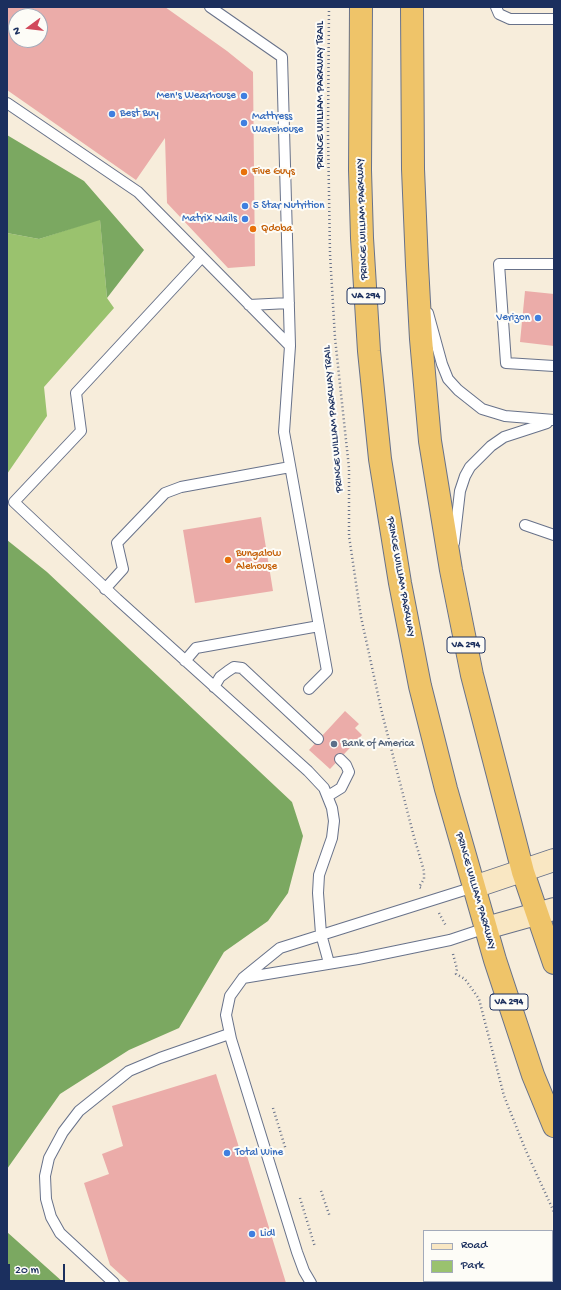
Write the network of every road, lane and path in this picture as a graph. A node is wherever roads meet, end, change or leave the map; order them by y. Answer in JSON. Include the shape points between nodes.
{"nodes":[{"id":1,"x":210,"y":7,"type":"edge"},
{"id":2,"x":329,"y":7,"type":"edge"},
{"id":3,"x":361,"y":7,"type":"edge"},
{"id":4,"x":412,"y":7,"type":"edge"},
{"id":5,"x":496,"y":7,"type":"edge"},
{"id":6,"x":554,"y":20,"type":"edge"},
{"id":7,"x":7,"y":103,"type":"edge"},
{"id":8,"x":202,"y":257,"type":"junction"},
{"id":9,"x":554,"y":264,"type":"edge"},
{"id":10,"x":417,"y":265,"type":"junction"},
{"id":11,"x":289,"y":303,"type":"junction"},
{"id":12,"x":249,"y":305,"type":"junction"},
{"id":13,"x":290,"y":346,"type":"junction"},
{"id":14,"x":554,"y":366,"type":"edge"},
{"id":15,"x":553,"y":420,"type":"edge"},
{"id":16,"x":290,"y":467,"type":"junction"},
{"id":17,"x":526,"y":525,"type":"dead end"},
{"id":18,"x":554,"y":535,"type":"edge"},
{"id":19,"x":451,"y":570,"type":"junction"},
{"id":20,"x":105,"y":589,"type":"junction"},
{"id":21,"x":319,"y":626,"type":"junction"},
{"id":22,"x":185,"y":661,"type":"junction"},
{"id":23,"x":214,"y":687,"type":"junction"},
{"id":24,"x":309,"y":689,"type":"dead end"},
{"id":25,"x":318,"y":740,"type":"dead end"},
{"id":26,"x":340,"y":759,"type":"dead end"},
{"id":27,"x":328,"y":796,"type":"junction"},
{"id":28,"x":554,"y":860,"type":"edge"},
{"id":29,"x":523,"y":872,"type":"junction"},
{"id":30,"x":474,"y":887,"type":"junction"},
{"id":31,"x":422,"y":890,"type":"dead end"},
{"id":32,"x":546,"y":912,"type":"edge"},
{"id":33,"x":486,"y":928,"type":"junction"},
{"id":34,"x":321,"y":934,"type":"junction"},
{"id":35,"x":329,"y":963,"type":"junction"},
{"id":36,"x":554,"y":963,"type":"edge"},
{"id":37,"x":457,"y":969,"type":"dead end"},
{"id":38,"x":243,"y":978,"type":"junction"},
{"id":39,"x":229,"y":1034,"type":"junction"},
{"id":40,"x":273,"y":1108,"type":"dead end"},
{"id":41,"x":554,"y":1126,"type":"edge"},
{"id":42,"x":286,"y":1150,"type":"dead end"},
{"id":43,"x":322,"y":1191,"type":"dead end"},
{"id":44,"x":300,"y":1198,"type":"dead end"},
{"id":45,"x":554,"y":1212,"type":"edge"},
{"id":46,"x":330,"y":1217,"type":"dead end"},
{"id":47,"x":315,"y":1247,"type":"dead end"},
{"id":48,"x":114,"y":1283,"type":"edge"},
{"id":49,"x":311,"y":1283,"type":"edge"}],
"edges":[{"from":1,"to":11,"type":"lane","via":[[282,57]]},
{"from":2,"to":31,"type":"path","name":"PRINCE WILLIAM PARKWAY TRAIL","via":[[330,254],[335,338],[350,476],[349,542],[361,617],[382,713],[424,871],[424,879],[419,887]]},
{"from":3,"to":30,"type":"highway","name":"PRINCE WILLIAM PARKWAY","number":"VA 294","via":[[362,238],[369,351],[380,460],[420,686]]},
{"from":4,"to":10,"type":"highway","number":"VA 294","via":[[413,169]]},
{"from":5,"to":6,"type":"lane","via":[[499,14],[510,19]]},
{"from":7,"to":8,"type":"lane","via":[[138,192]]},
{"from":8,"to":12,"type":"lane"},
{"from":8,"to":20,"type":"lane","via":[[76,393],[81,431],[14,502]]},
{"from":9,"to":14,"type":"lane","via":[[499,264],[506,363]]},
{"from":10,"to":15,"type":"lane","via":[[448,379],[482,409],[505,416]]},
{"from":10,"to":19,"type":"highway","number":"VA 294","via":[[430,441]]},
{"from":11,"to":12,"type":"lane"},
{"from":11,"to":13,"type":"lane"},
{"from":12,"to":13,"type":"lane"},
{"from":13,"to":16,"type":"lane","via":[[284,432]]},
{"from":15,"to":19,"type":"lane","via":[[504,437],[491,446],[470,468],[460,491]]},
{"from":16,"to":20,"type":"lane","via":[[181,487],[165,493],[117,543],[123,569]]},
{"from":16,"to":21,"type":"lane"},
{"from":17,"to":18,"type":"lane"},
{"from":19,"to":29,"type":"highway","number":"VA 294","via":[[472,675]]},
{"from":20,"to":22,"type":"lane"},
{"from":21,"to":22,"type":"lane","via":[[196,648]]},
{"from":21,"to":24,"type":"lane","via":[[327,671]]},
{"from":22,"to":23,"type":"lane"},
{"from":23,"to":25,"type":"lane","via":[[220,677],[228,671],[234,667],[242,668]]},
{"from":23,"to":27,"type":"lane","via":[[316,778]]},
{"from":26,"to":27,"type":"lane","via":[[349,772],[341,788]]},
{"from":27,"to":34,"type":"lane","via":[[334,821],[332,838],[319,875]]},
{"from":28,"to":29,"type":"street"},
{"from":29,"to":30,"type":"street"},
{"from":29,"to":32,"type":"highway","number":"VA 294"},
{"from":30,"to":33,"type":"highway","name":"PRINCE WILLIAM PARKWAY","number":"VA 294"},
{"from":30,"to":34,"type":"lane"},
{"from":32,"to":33,"type":"street"},
{"from":32,"to":36,"type":"highway","number":"VA 294"},
{"from":33,"to":35,"type":"lane","via":[[443,941]]},
{"from":33,"to":41,"type":"highway","name":"PRINCE WILLIAM PARKWAY","number":"VA 294","via":[[533,1075]]},
{"from":34,"to":35,"type":"lane"},
{"from":34,"to":38,"type":"lane","via":[[280,948]]},
{"from":35,"to":38,"type":"lane"},
{"from":37,"to":45,"type":"path","via":[[456,974],[465,979],[479,999],[504,1096]]},
{"from":38,"to":39,"type":"lane","via":[[234,989],[228,1006],[226,1015]]},
{"from":39,"to":48,"type":"lane","via":[[129,1072],[79,1111],[63,1132],[49,1158],[45,1184],[51,1216],[60,1233]]},
{"from":39,"to":49,"type":"lane","via":[[300,1259],[306,1277]]},
{"from":40,"to":42,"type":"path"},
{"from":43,"to":46,"type":"path"},
{"from":44,"to":47,"type":"path"}]}
